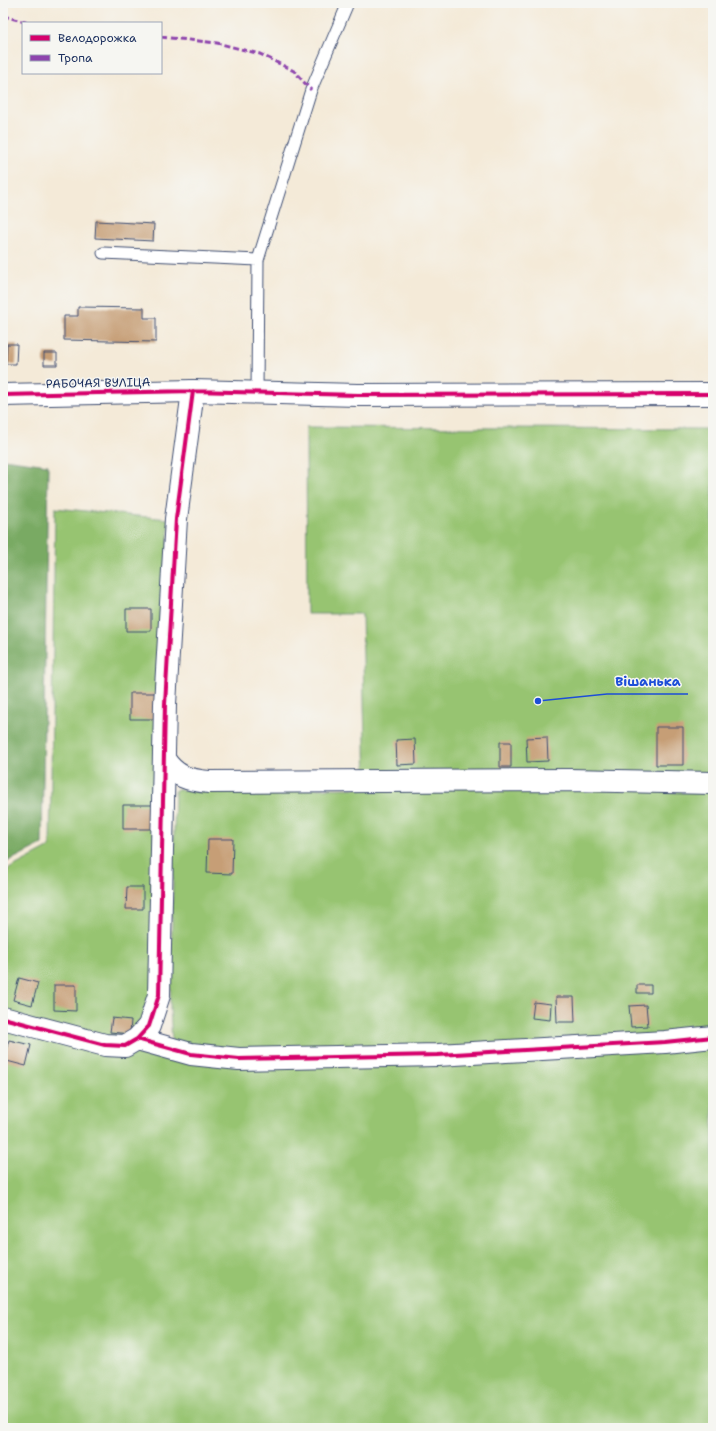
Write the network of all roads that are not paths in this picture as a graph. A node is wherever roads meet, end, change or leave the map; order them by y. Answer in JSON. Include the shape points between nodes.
{"nodes":[{"id":1,"x":348,"y":3,"type":"edge"},
{"id":2,"x":103,"y":253,"type":"dead end"},
{"id":3,"x":258,"y":260,"type":"junction"},
{"id":4,"x":193,"y":391,"type":"junction"},
{"id":5,"x":256,"y":392,"type":"junction"},
{"id":6,"x":713,"y":394,"type":"edge"},
{"id":7,"x":3,"y":395,"type":"edge"},
{"id":8,"x":164,"y":759,"type":"junction"},
{"id":9,"x":713,"y":783,"type":"edge"},
{"id":10,"x":3,"y":1018,"type":"edge"},
{"id":11,"x":713,"y":1037,"type":"edge"},
{"id":12,"x":137,"y":1039,"type":"junction"}],
"edges":[{"from":1,"to":3,"type":"lane","via":[[311,90]]},
{"from":2,"to":3,"type":"lane"},
{"from":3,"to":5,"type":"lane"},
{"from":4,"to":5,"type":"street","name":"РАБОЧАЯ ВУЛІЦА"},
{"from":4,"to":7,"type":"street","name":"РАБОЧАЯ ВУЛІЦА"},
{"from":4,"to":8,"type":"street","via":[[176,518]]},
{"from":5,"to":6,"type":"street","name":"РАБОЧАЯ ВУЛІЦА","via":[[358,395]]},
{"from":8,"to":9,"type":"street","via":[[172,771],[183,777],[209,782],[569,780]]},
{"from":8,"to":12,"type":"street","via":[[159,995],[149,1026]]},
{"from":10,"to":12,"type":"street","via":[[105,1045],[125,1046]]},
{"from":11,"to":12,"type":"street","via":[[438,1055],[239,1059],[191,1054]]}]}
